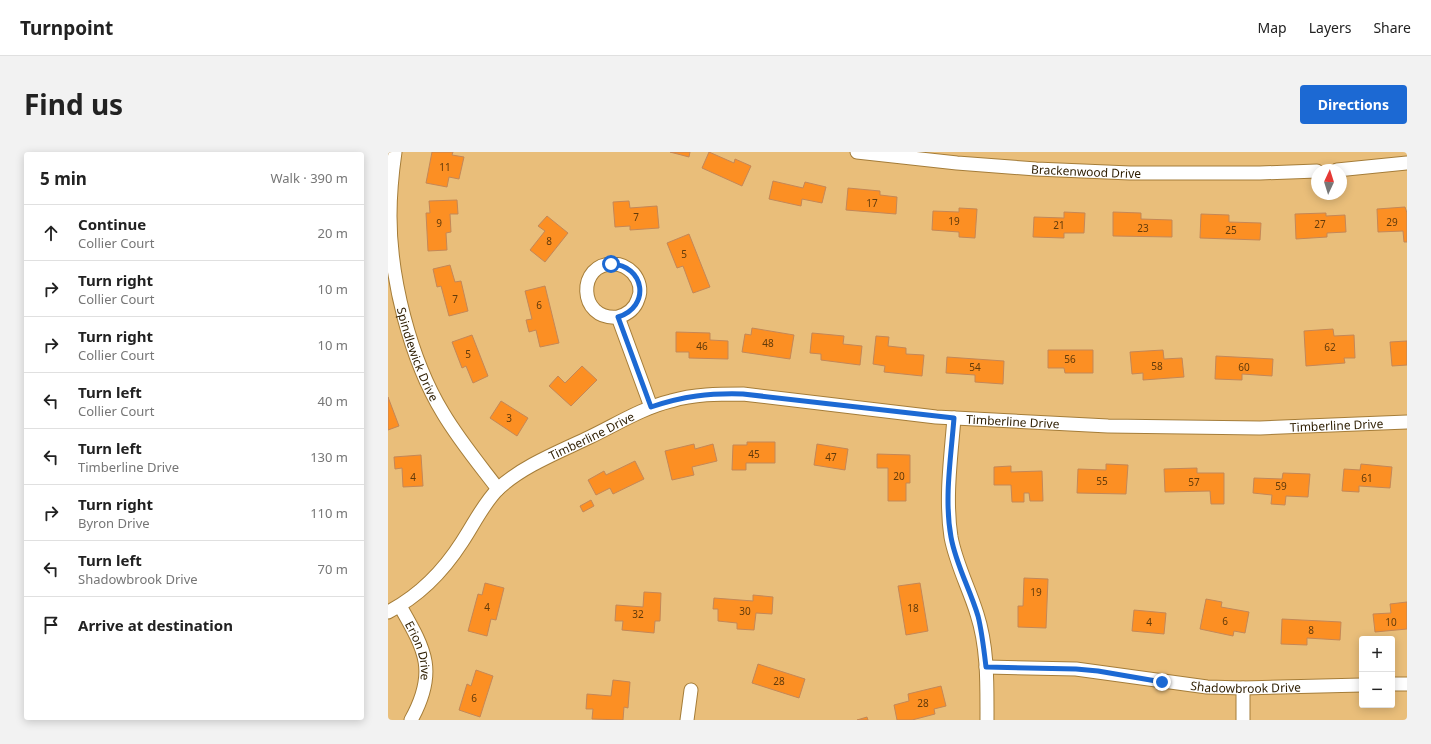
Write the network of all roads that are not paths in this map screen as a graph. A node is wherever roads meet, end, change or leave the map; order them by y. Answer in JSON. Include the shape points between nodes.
{"nodes":[{"id":1,"x":395,"y":152,"type":"edge"},
{"id":2,"x":857,"y":152,"type":"edge"},
{"id":3,"x":1407,"y":163,"type":"edge"},
{"id":4,"x":1347,"y":169,"type":"edge"},
{"id":5,"x":1311,"y":171,"type":"edge"},
{"id":6,"x":618,"y":317,"type":"junction"},
{"id":7,"x":651,"y":407,"type":"junction"},
{"id":8,"x":954,"y":418,"type":"junction"},
{"id":9,"x":1407,"y":422,"type":"edge"},
{"id":10,"x":498,"y":489,"type":"junction"},
{"id":11,"x":394,"y":609,"type":"edge"},
{"id":12,"x":986,"y":667,"type":"junction"},
{"id":13,"x":1395,"y":684,"type":"edge"},
{"id":14,"x":1407,"y":684,"type":"edge"},
{"id":15,"x":1359,"y":685,"type":"edge"},
{"id":16,"x":1243,"y":688,"type":"junction"},
{"id":17,"x":691,"y":690,"type":"dead end"},
{"id":18,"x":411,"y":720,"type":"edge"},
{"id":19,"x":687,"y":720,"type":"edge"},
{"id":20,"x":987,"y":720,"type":"edge"},
{"id":21,"x":1243,"y":720,"type":"edge"}],
"edges":[{"from":1,"to":10,"type":"street","name":"Spindlewick Drive","via":[[390,215],[392,252],[398,291],[418,363],[443,414]]},
{"from":2,"to":5,"type":"street","name":"Brackenwood Drive","via":[[957,163],[1123,173]]},
{"from":3,"to":4,"type":"street"},
{"from":6,"to":6,"type":"street","via":[[596,312],[587,297],[591,275],[611,264],[622,265],[631,271],[640,290],[636,305],[628,313]]},
{"from":6,"to":7,"type":"street"},
{"from":7,"to":8,"type":"street","name":"Timberline Drive","via":[[690,396],[743,394]]},
{"from":7,"to":10,"type":"street","name":"Timberline Drive","via":[[538,462]]},
{"from":8,"to":9,"type":"street","name":"Timberline Drive","via":[[1196,428],[1268,428]]},
{"from":8,"to":12,"type":"street","via":[[949,487],[951,537],[955,556],[977,615]]},
{"from":10,"to":11,"type":"street","name":"Timberline Drive","via":[[440,571],[422,589]]},
{"from":11,"to":18,"type":"street","name":"Erion Drive","via":[[417,636],[426,659],[424,689]]},
{"from":12,"to":16,"type":"street","name":"Shadowbrook Drive","via":[[1076,669],[1192,685]]},
{"from":12,"to":20,"type":"street"},
{"from":13,"to":14,"type":"street"},
{"from":15,"to":16,"type":"street","name":"Shadowbrook Drive"},
{"from":16,"to":21,"type":"street"},
{"from":17,"to":19,"type":"street"}]}
